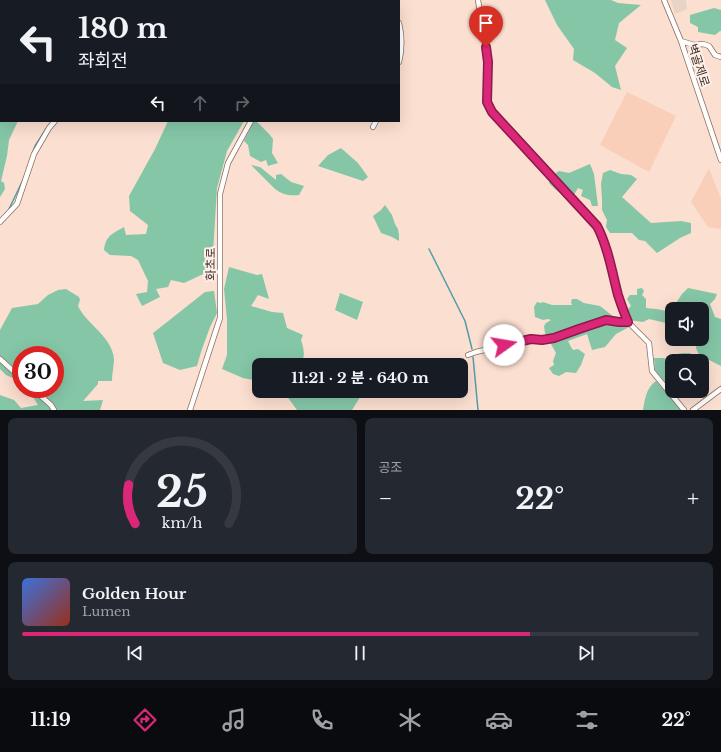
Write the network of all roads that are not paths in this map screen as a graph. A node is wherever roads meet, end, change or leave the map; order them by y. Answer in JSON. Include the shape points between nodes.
{"nodes":[{"id":1,"x":478,"y":0,"type":"edge"},
{"id":2,"x":664,"y":0,"type":"edge"},
{"id":3,"x":400,"y":29,"type":"edge"},
{"id":4,"x":681,"y":41,"type":"junction"},
{"id":5,"x":400,"y":58,"type":"edge"},
{"id":6,"x":721,"y":58,"type":"edge"},
{"id":7,"x":54,"y":122,"type":"edge"},
{"id":8,"x":251,"y":122,"type":"edge"},
{"id":9,"x":376,"y":122,"type":"edge"},
{"id":10,"x":373,"y":127,"type":"dead end"},
{"id":11,"x":721,"y":160,"type":"edge"},
{"id":12,"x":0,"y":222,"type":"edge"},
{"id":13,"x":628,"y":322,"type":"junction"},
{"id":14,"x":468,"y":354,"type":"dead end"},
{"id":15,"x":0,"y":359,"type":"edge"},
{"id":16,"x":12,"y":370,"type":"edge"},
{"id":17,"x":721,"y":389,"type":"edge"},
{"id":18,"x":43,"y":398,"type":"edge"},
{"id":19,"x":54,"y":410,"type":"edge"},
{"id":20,"x":190,"y":410,"type":"edge"},
{"id":21,"x":684,"y":410,"type":"edge"},
{"id":22,"x":693,"y":410,"type":"edge"}],
"edges":[{"from":1,"to":13,"type":"street","via":[[488,62],[487,102],[492,112],[597,226]]},
{"from":2,"to":4,"type":"street","name":"벽골제로"},
{"from":3,"to":5,"type":"street"},
{"from":4,"to":6,"type":"street","via":[[709,46],[715,55]]},
{"from":4,"to":11,"type":"street","name":"벽골제로"},
{"from":7,"to":12,"type":"street","via":[[34,154],[17,204]]},
{"from":8,"to":20,"type":"street","name":"화초로","via":[[228,163],[220,194],[220,318]]},
{"from":9,"to":10,"type":"street"},
{"from":13,"to":14,"type":"street","via":[[606,320],[554,338],[531,339]]},
{"from":13,"to":21,"type":"street","via":[[649,343],[652,372]]},
{"from":15,"to":16,"type":"street"},
{"from":17,"to":22,"type":"street"},
{"from":18,"to":19,"type":"street"}]}
